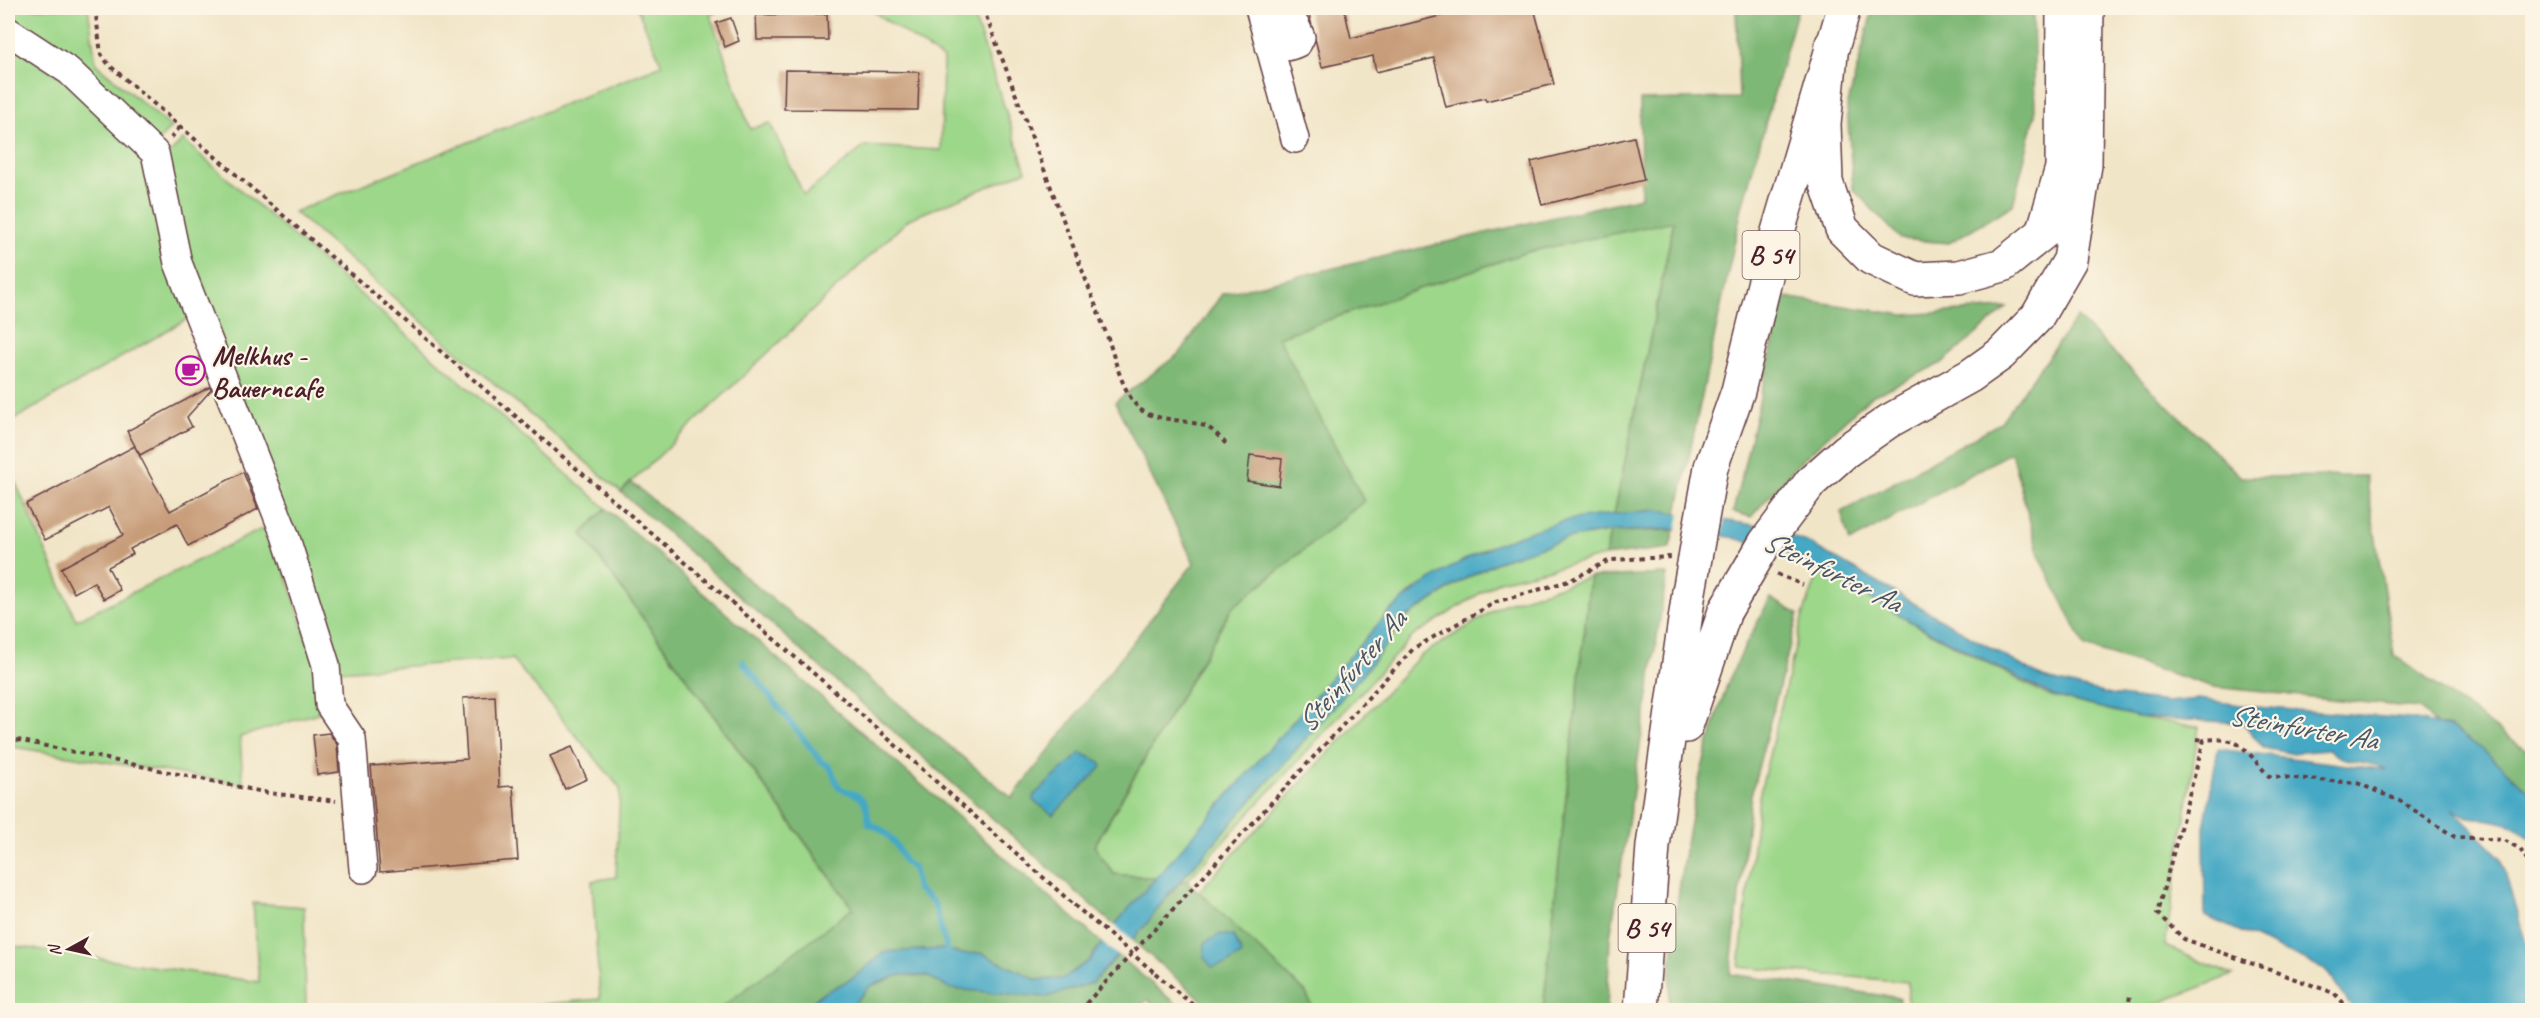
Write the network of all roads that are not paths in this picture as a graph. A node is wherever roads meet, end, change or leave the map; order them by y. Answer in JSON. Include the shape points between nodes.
{"nodes":[{"id":1,"x":1822,"y":8,"type":"edge"},
{"id":2,"x":1844,"y":8,"type":"edge"},
{"id":3,"x":2063,"y":8,"type":"edge"},
{"id":4,"x":2087,"y":8,"type":"edge"},
{"id":5,"x":1264,"y":27,"type":"edge"},
{"id":6,"x":8,"y":30,"type":"edge"},
{"id":7,"x":1832,"y":44,"type":"junction"},
{"id":8,"x":1295,"y":139,"type":"dead end"},
{"id":9,"x":1711,"y":467,"type":"junction"},
{"id":10,"x":1653,"y":846,"type":"junction"},
{"id":11,"x":363,"y":869,"type":"dead end"},
{"id":12,"x":1641,"y":1011,"type":"edge"}],
"edges":[{"from":1,"to":9,"type":"highway","number":"B 54","via":[[1794,98],[1746,284]]},
{"from":2,"to":7,"type":"highway","number":"B 54"},
{"from":3,"to":7,"type":"highway","via":[[2062,168],[2043,233],[2003,265],[1959,277],[1915,279],[1871,258],[1842,230],[1826,182],[1824,124]]},
{"from":4,"to":10,"type":"highway","bridge":true,"via":[[2085,165],[2070,260],[2037,317],[1994,359],[1846,451],[1812,482],[1765,543],[1725,611],[1692,701]]},
{"from":5,"to":8,"type":"street"},
{"from":6,"to":11,"type":"street","via":[[69,71],[155,153],[178,263],[285,535],[326,665],[329,705],[352,739]]},
{"from":7,"to":9,"type":"highway","number":"B 54","via":[[1772,252],[1738,391]]},
{"from":9,"to":10,"type":"highway","number":"B 54","bridge":true},
{"from":10,"to":12,"type":"highway","number":"B 54"}]}
